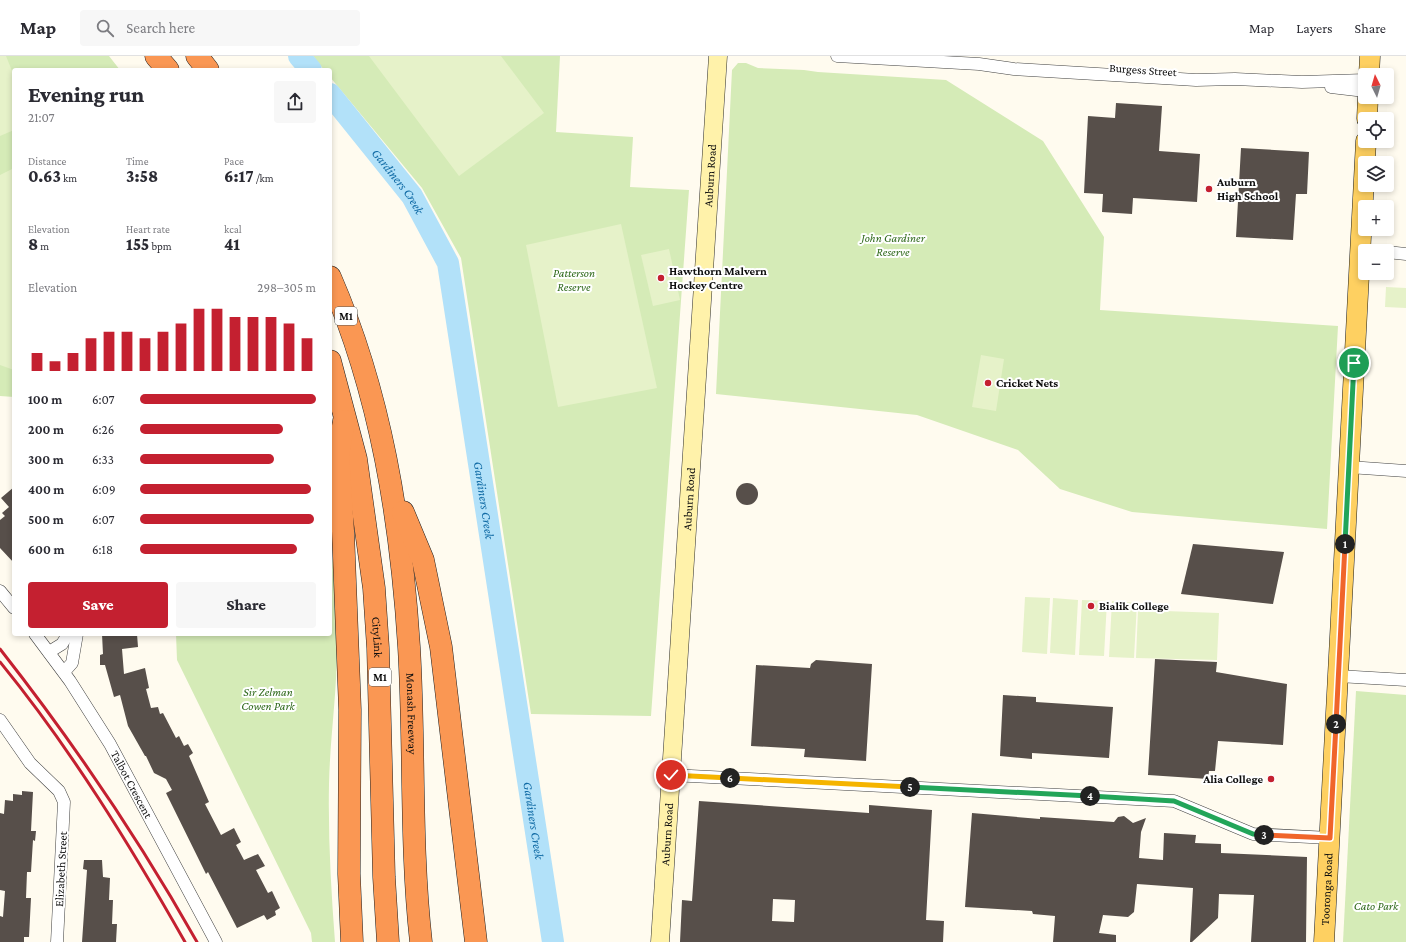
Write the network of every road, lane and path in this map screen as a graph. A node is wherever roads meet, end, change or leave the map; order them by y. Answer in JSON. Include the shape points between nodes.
{"nodes":[{"id":1,"x":156,"y":56,"type":"edge"},
{"id":2,"x":197,"y":56,"type":"edge"},
{"id":3,"x":718,"y":56,"type":"edge"},
{"id":4,"x":837,"y":56,"type":"edge"},
{"id":5,"x":1370,"y":56,"type":"edge"},
{"id":6,"x":166,"y":68,"type":"edge"},
{"id":7,"x":206,"y":68,"type":"edge"},
{"id":8,"x":1369,"y":68,"type":"edge"},
{"id":9,"x":1358,"y":80,"type":"edge"},
{"id":10,"x":1302,"y":82,"type":"junction"},
{"id":11,"x":1358,"y":90,"type":"edge"},
{"id":12,"x":1366,"y":148,"type":"edge"},
{"id":13,"x":1365,"y":244,"type":"edge"},
{"id":14,"x":1394,"y":253,"type":"edge"},
{"id":15,"x":1406,"y":254,"type":"edge"},
{"id":16,"x":1394,"y":260,"type":"edge"},
{"id":17,"x":1406,"y":260,"type":"edge"},
{"id":18,"x":1363,"y":280,"type":"edge"},
{"id":19,"x":332,"y":282,"type":"edge"},
{"id":20,"x":332,"y":368,"type":"edge"},
{"id":21,"x":345,"y":414,"type":"junction"},
{"id":22,"x":1349,"y":467,"type":"junction"},
{"id":23,"x":1406,"y":471,"type":"edge"},
{"id":24,"x":392,"y":486,"type":"junction"},
{"id":25,"x":0,"y":591,"type":"edge"},
{"id":26,"x":12,"y":606,"type":"edge"},
{"id":27,"x":37,"y":636,"type":"edge"},
{"id":28,"x":67,"y":636,"type":"edge"},
{"id":29,"x":77,"y":636,"type":"edge"},
{"id":30,"x":49,"y":652,"type":"junction"},
{"id":31,"x":64,"y":672,"type":"junction"},
{"id":32,"x":1338,"y":676,"type":"junction"},
{"id":33,"x":1406,"y":680,"type":"edge"},
{"id":34,"x":0,"y":720,"type":"edge"},
{"id":35,"x":671,"y":775,"type":"junction"},
{"id":36,"x":1330,"y":838,"type":"junction"},
{"id":37,"x":57,"y":942,"type":"edge"},
{"id":38,"x":216,"y":942,"type":"edge"},
{"id":39,"x":352,"y":942,"type":"edge"},
{"id":40,"x":388,"y":942,"type":"edge"},
{"id":41,"x":421,"y":942,"type":"edge"},
{"id":42,"x":476,"y":942,"type":"edge"},
{"id":43,"x":660,"y":942,"type":"edge"},
{"id":44,"x":1324,"y":942,"type":"edge"}],
"edges":[{"from":1,"to":6,"type":"highway"},
{"from":2,"to":7,"type":"highway"},
{"from":3,"to":35,"type":"main road","name":"Auburn Road"},
{"from":4,"to":10,"type":"street","name":"Burgess Street","via":[[1196,80]]},
{"from":5,"to":8,"type":"main road"},
{"from":9,"to":10,"type":"street","name":"Burgess Street"},
{"from":10,"to":11,"type":"street","name":"Burgess Street"},
{"from":12,"to":13,"type":"main road","name":"Tooronga Road"},
{"from":14,"to":15,"type":"street"},
{"from":16,"to":17,"type":"street"},
{"from":18,"to":22,"type":"main road","name":"Tooronga Road"},
{"from":19,"to":24,"type":"highway","number":"M1","via":[[360,356],[376,411]]},
{"from":20,"to":21,"type":"highway","name":"CityLink","number":"M1"},
{"from":21,"to":39,"type":"highway","via":[[338,455],[350,710],[349,874]]},
{"from":21,"to":40,"type":"highway","name":"CityLink","number":"M1","via":[[356,459],[374,588],[379,663]]},
{"from":22,"to":23,"type":"street"},
{"from":22,"to":32,"type":"main road","name":"Tooronga Road"},
{"from":24,"to":41,"type":"highway","name":"Monash Freeway","number":"M1","via":[[409,648],[416,877]]},
{"from":24,"to":42,"type":"highway","via":[[423,560],[441,647]]},
{"from":25,"to":26,"type":"street"},
{"from":27,"to":30,"type":"street","name":"Talbot Crescent"},
{"from":28,"to":30,"type":"street","via":[[62,644]]},
{"from":29,"to":31,"type":"street","via":[[72,663]]},
{"from":30,"to":31,"type":"street","name":"Talbot Crescent"},
{"from":31,"to":38,"type":"street","name":"Talbot Crescent","via":[[110,744]]},
{"from":32,"to":33,"type":"street"},
{"from":32,"to":36,"type":"main road","name":"Tooronga Road"},
{"from":34,"to":37,"type":"street","name":"Elizabeth Street","via":[[30,763],[62,796],[64,816]]},
{"from":35,"to":36,"type":"street","via":[[1174,801],[1253,834]]},
{"from":35,"to":43,"type":"main road","name":"Auburn Road"},
{"from":36,"to":44,"type":"main road","name":"Tooronga Road"}]}
